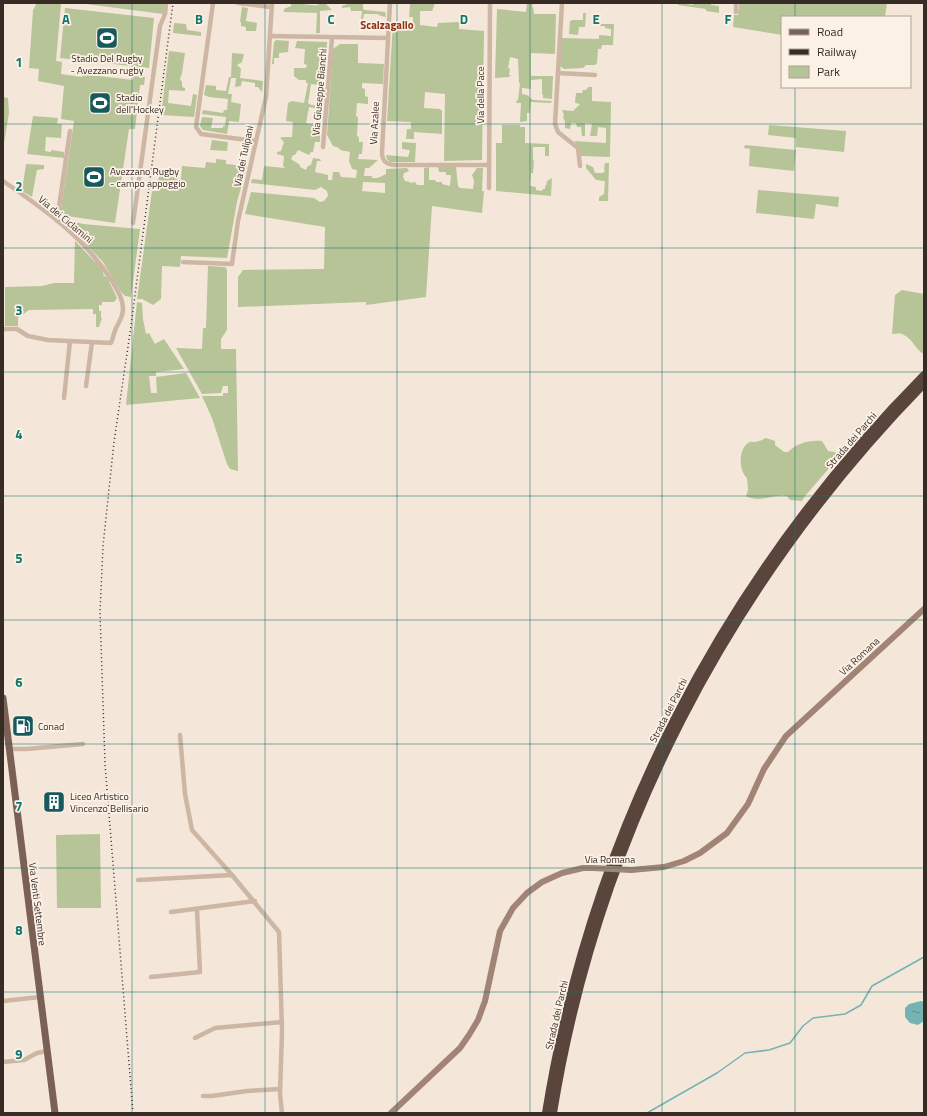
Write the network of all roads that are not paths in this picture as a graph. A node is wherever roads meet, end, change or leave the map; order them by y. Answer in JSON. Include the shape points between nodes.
{"nodes":[{"id":1,"x":166,"y":3,"type":"edge"},
{"id":2,"x":214,"y":3,"type":"edge"},
{"id":3,"x":238,"y":3,"type":"edge"},
{"id":4,"x":390,"y":3,"type":"edge"},
{"id":5,"x":490,"y":3,"type":"edge"},
{"id":6,"x":562,"y":3,"type":"edge"},
{"id":7,"x":736,"y":3,"type":"edge"},
{"id":8,"x":272,"y":5,"type":"edge"},
{"id":9,"x":736,"y":12,"type":"dead end"},
{"id":10,"x":270,"y":36,"type":"junction"},
{"id":11,"x":332,"y":38,"type":"junction"},
{"id":12,"x":388,"y":38,"type":"junction"},
{"id":13,"x":558,"y":73,"type":"junction"},
{"id":14,"x":595,"y":75,"type":"dead end"},
{"id":15,"x":70,"y":131,"type":"dead end"},
{"id":16,"x":255,"y":141,"type":"junction"},
{"id":17,"x":323,"y":148,"type":"dead end"},
{"id":18,"x":488,"y":165,"type":"junction"},
{"id":19,"x":580,"y":166,"type":"dead end"},
{"id":20,"x":3,"y":181,"type":"edge"},
{"id":21,"x":489,"y":188,"type":"dead end"},
{"id":22,"x":57,"y":221,"type":"junction"},
{"id":23,"x":133,"y":223,"type":"dead end"},
{"id":24,"x":183,"y":262,"type":"dead end"},
{"id":25,"x":3,"y":329,"type":"edge"},
{"id":26,"x":70,"y":341,"type":"junction"},
{"id":27,"x":92,"y":342,"type":"junction"},
{"id":28,"x":924,"y":375,"type":"edge"},
{"id":29,"x":924,"y":384,"type":"edge"},
{"id":30,"x":86,"y":386,"type":"dead end"},
{"id":31,"x":64,"y":398,"type":"dead end"},
{"id":32,"x":924,"y":609,"type":"edge"},
{"id":33,"x":3,"y":698,"type":"edge"},
{"id":34,"x":180,"y":735,"type":"dead end"},
{"id":35,"x":83,"y":744,"type":"dead end"},
{"id":36,"x":9,"y":749,"type":"junction"},
{"id":37,"x":232,"y":875,"type":"junction"},
{"id":38,"x":138,"y":880,"type":"dead end"},
{"id":39,"x":255,"y":901,"type":"junction"},
{"id":40,"x":197,"y":910,"type":"junction"},
{"id":41,"x":171,"y":912,"type":"dead end"},
{"id":42,"x":152,"y":977,"type":"dead end"},
{"id":43,"x":40,"y":996,"type":"junction"},
{"id":44,"x":3,"y":1001,"type":"edge"},
{"id":45,"x":282,"y":1022,"type":"junction"},
{"id":46,"x":195,"y":1038,"type":"dead end"},
{"id":47,"x":47,"y":1051,"type":"junction"},
{"id":48,"x":3,"y":1062,"type":"edge"},
{"id":49,"x":280,"y":1089,"type":"junction"},
{"id":50,"x":203,"y":1096,"type":"dead end"},
{"id":51,"x":55,"y":1113,"type":"edge"},
{"id":52,"x":282,"y":1113,"type":"edge"},
{"id":53,"x":391,"y":1113,"type":"edge"},
{"id":54,"x":546,"y":1113,"type":"edge"},
{"id":55,"x":553,"y":1113,"type":"edge"}],
"edges":[{"from":1,"to":23,"type":"street","via":[[160,26]]},
{"from":2,"to":16,"type":"street","via":[[196,128],[201,134]]},
{"from":3,"to":8,"type":"street"},
{"from":4,"to":12,"type":"street","name":"Via Azalee"},
{"from":5,"to":18,"type":"street","name":"Via della Pace"},
{"from":6,"to":13,"type":"street"},
{"from":7,"to":9,"type":"street"},
{"from":8,"to":10,"type":"street","name":"Via dei Tulipani"},
{"from":10,"to":11,"type":"street"},
{"from":10,"to":16,"type":"street","name":"Via dei Tulipani","via":[[266,97]]},
{"from":11,"to":12,"type":"street"},
{"from":11,"to":17,"type":"street","name":"Via Giuseppe Bianchi"},
{"from":12,"to":18,"type":"street","name":"Via Azalee","via":[[382,152],[384,161],[394,165]]},
{"from":13,"to":14,"type":"street"},
{"from":13,"to":19,"type":"street","via":[[556,127],[558,132],[578,148]]},
{"from":15,"to":22,"type":"street"},
{"from":16,"to":24,"type":"street","name":"Via dei Tulipani","via":[[238,221],[232,264]]},
{"from":18,"to":21,"type":"street","name":"Via della Pace"},
{"from":20,"to":22,"type":"street","name":"Via dei Ciclamini"},
{"from":22,"to":27,"type":"street","name":"Via dei Ciclamini","via":[[100,263],[122,298],[121,320],[111,343]]},
{"from":25,"to":26,"type":"street","via":[[17,329],[28,336],[48,340]]},
{"from":26,"to":27,"type":"street"},
{"from":26,"to":31,"type":"street"},
{"from":27,"to":30,"type":"street"},
{"from":28,"to":54,"type":"highway","name":"Strada dei Parchi","via":[[850,456],[793,526],[730,619],[682,704],[633,808],[598,902],[568,1003]]},
{"from":29,"to":55,"type":"highway","name":"Strada dei Parchi","via":[[854,460],[789,543],[732,629],[687,707],[636,817],[600,915],[570,1026]]},
{"from":32,"to":53,"type":"main road","name":"Via Romana","bridge":true,"via":[[786,736],[764,769],[748,804],[727,833],[700,853],[664,867],[631,870],[583,868],[562,873],[542,882],[527,893],[513,908],[500,931],[485,1001],[469,1035],[460,1048]]},
{"from":33,"to":36,"type":"main road","name":"Via Venti Settembre"},
{"from":34,"to":37,"type":"street","via":[[192,830]]},
{"from":35,"to":36,"type":"street"},
{"from":36,"to":43,"type":"main road","name":"Via Venti Settembre"},
{"from":37,"to":38,"type":"street"},
{"from":37,"to":39,"type":"street"},
{"from":39,"to":40,"type":"street"},
{"from":39,"to":45,"type":"street","via":[[278,932]]},
{"from":40,"to":41,"type":"street"},
{"from":40,"to":42,"type":"street","via":[[200,972]]},
{"from":43,"to":44,"type":"street"},
{"from":43,"to":47,"type":"main road","name":"Via Venti Settembre"},
{"from":45,"to":46,"type":"street","via":[[215,1028]]},
{"from":45,"to":49,"type":"street"},
{"from":47,"to":48,"type":"street","via":[[24,1060]]},
{"from":47,"to":51,"type":"main road","name":"Via Venti Settembre"},
{"from":49,"to":50,"type":"street"},
{"from":49,"to":52,"type":"street"}]}
